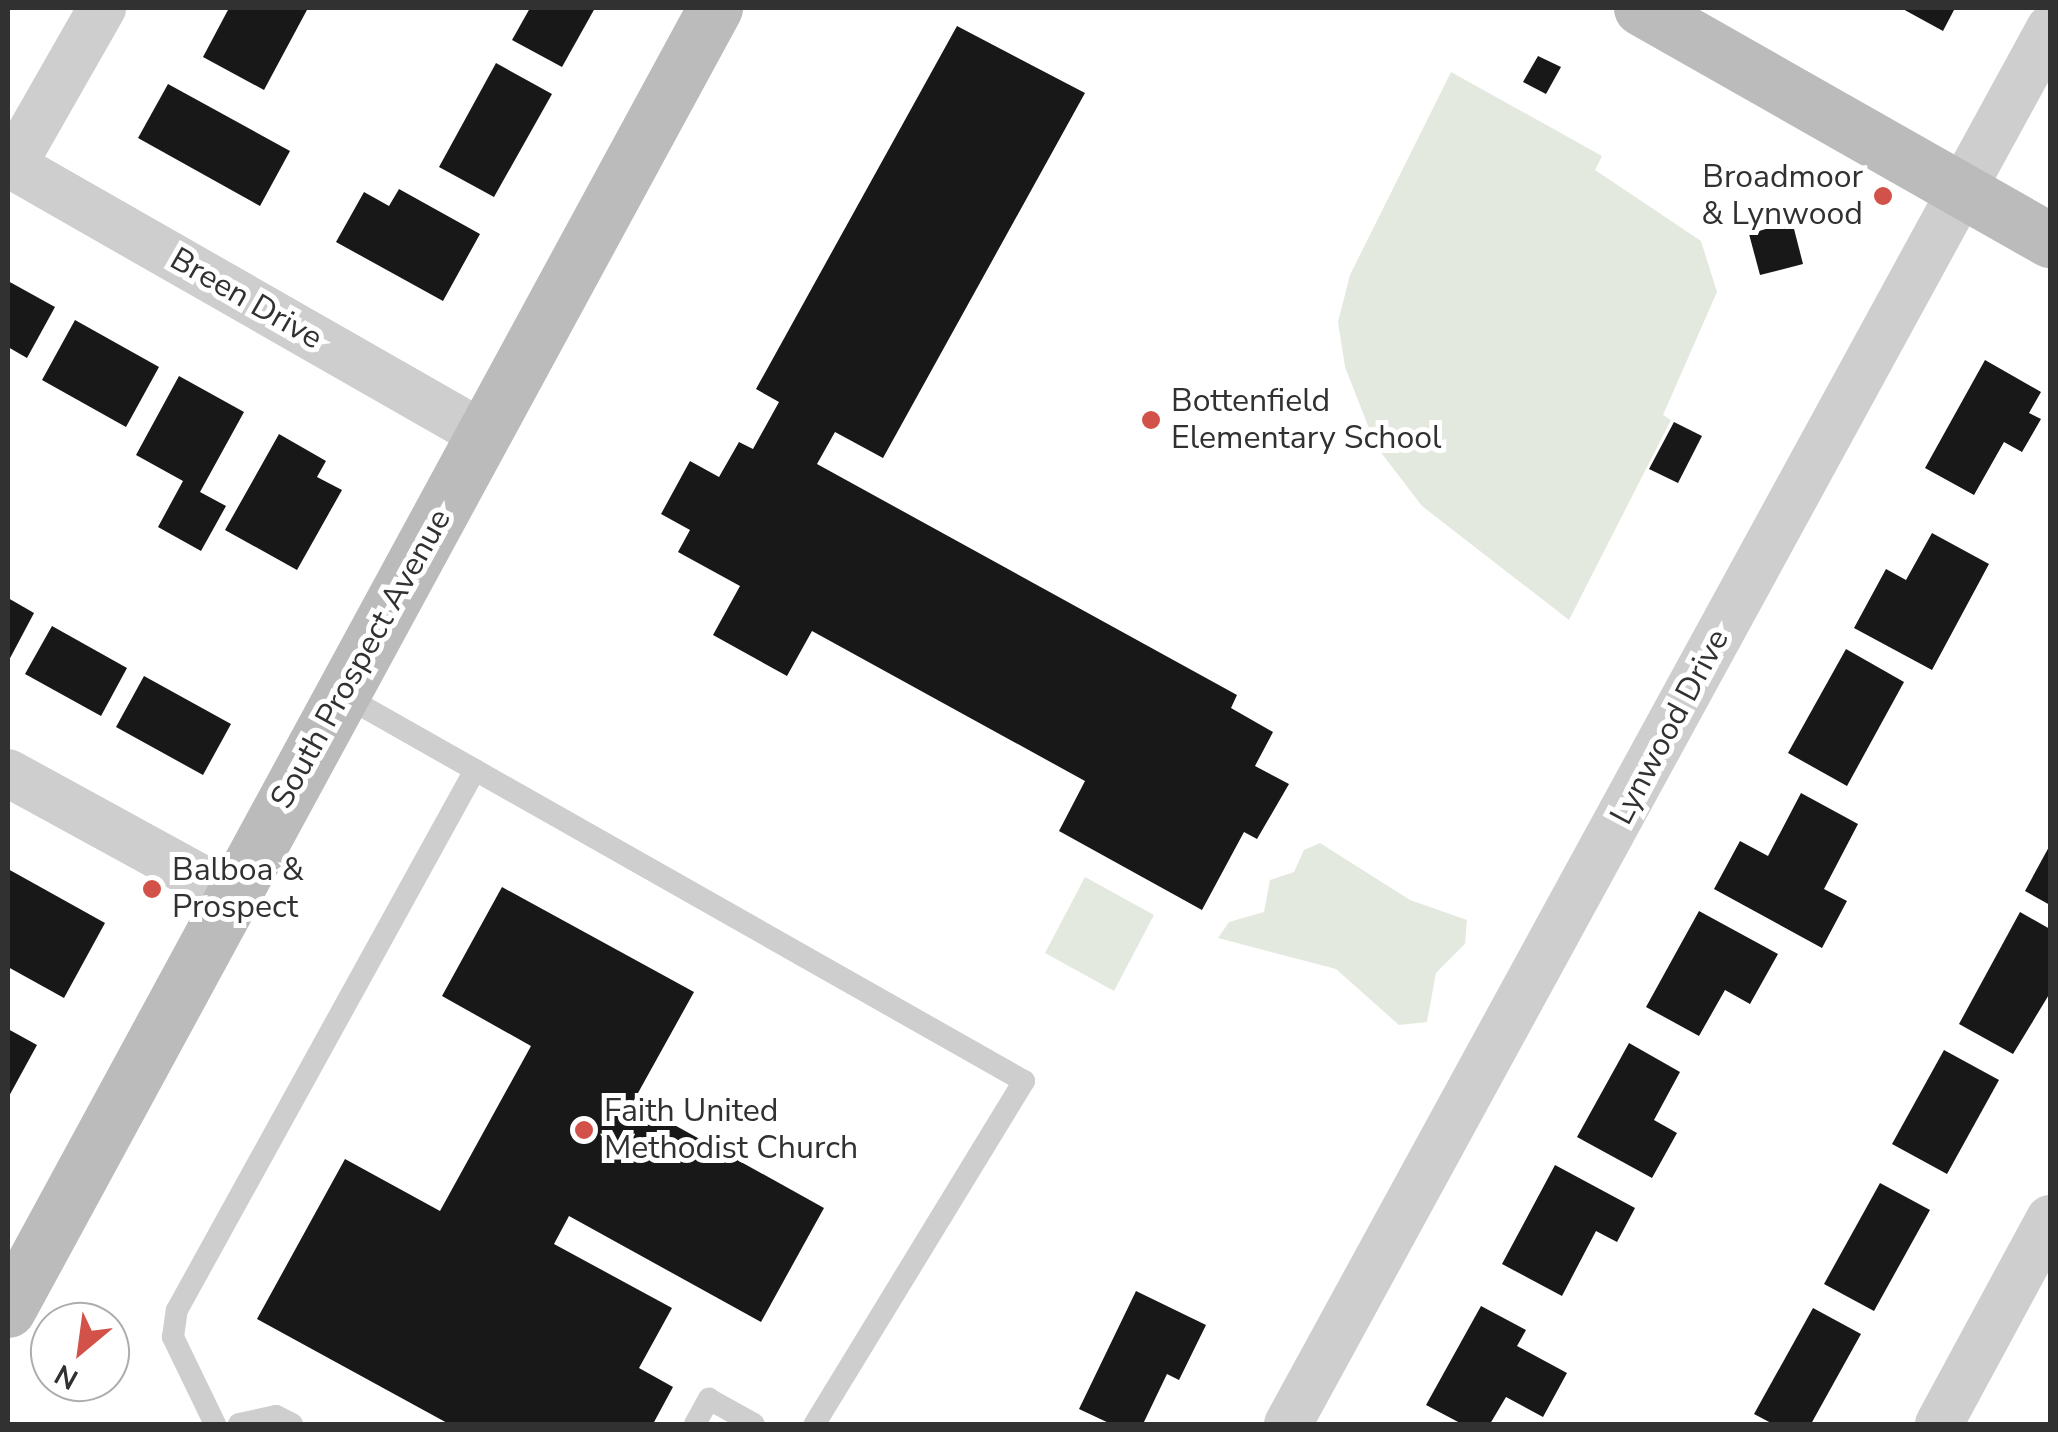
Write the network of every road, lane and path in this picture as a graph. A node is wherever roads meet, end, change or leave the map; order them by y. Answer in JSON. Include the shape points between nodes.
{"nodes":[{"id":1,"x":102,"y":8,"type":"edge"},
{"id":2,"x":715,"y":8,"type":"edge"},
{"id":3,"x":1642,"y":8,"type":"edge"},
{"id":4,"x":2050,"y":28,"type":"edge"},
{"id":5,"x":10,"y":164,"type":"edge"},
{"id":6,"x":1962,"y":189,"type":"junction"},
{"id":7,"x":2050,"y":240,"type":"edge"},
{"id":8,"x":484,"y":434,"type":"junction"},
{"id":9,"x":341,"y":694,"type":"junction"},
{"id":10,"x":475,"y":770,"type":"junction"},
{"id":11,"x":8,"y":773,"type":"edge"},
{"id":12,"x":231,"y":894,"type":"junction"},
{"id":13,"x":2050,"y":1219,"type":"edge"},
{"id":14,"x":8,"y":1310,"type":"edge"},
{"id":15,"x":215,"y":1424,"type":"edge"},
{"id":16,"x":240,"y":1424,"type":"edge"},
{"id":17,"x":292,"y":1424,"type":"edge"},
{"id":18,"x":695,"y":1424,"type":"edge"},
{"id":19,"x":754,"y":1424,"type":"edge"},
{"id":20,"x":816,"y":1424,"type":"edge"},
{"id":21,"x":1288,"y":1424,"type":"edge"},
{"id":22,"x":1939,"y":1424,"type":"edge"}],
"edges":[{"from":1,"to":5,"type":"street"},
{"from":2,"to":8,"type":"main road","name":"South Prospect Avenue"},
{"from":3,"to":6,"type":"main road"},
{"from":4,"to":6,"type":"street","name":"Lynwood Drive"},
{"from":5,"to":8,"type":"street","name":"Breen Drive"},
{"from":6,"to":7,"type":"main road"},
{"from":6,"to":21,"type":"street","name":"Lynwood Drive"},
{"from":8,"to":9,"type":"main road","name":"South Prospect Avenue"},
{"from":9,"to":10,"type":"lane"},
{"from":9,"to":12,"type":"main road","name":"South Prospect Avenue"},
{"from":10,"to":15,"type":"lane","via":[[177,1310],[173,1337]]},
{"from":10,"to":20,"type":"lane","via":[[1024,1081]]},
{"from":11,"to":12,"type":"street"},
{"from":12,"to":14,"type":"main road","name":"South Prospect Avenue"},
{"from":13,"to":22,"type":"street"},
{"from":16,"to":17,"type":"lane","via":[[276,1416]]},
{"from":18,"to":19,"type":"lane","via":[[708,1399]]}]}
